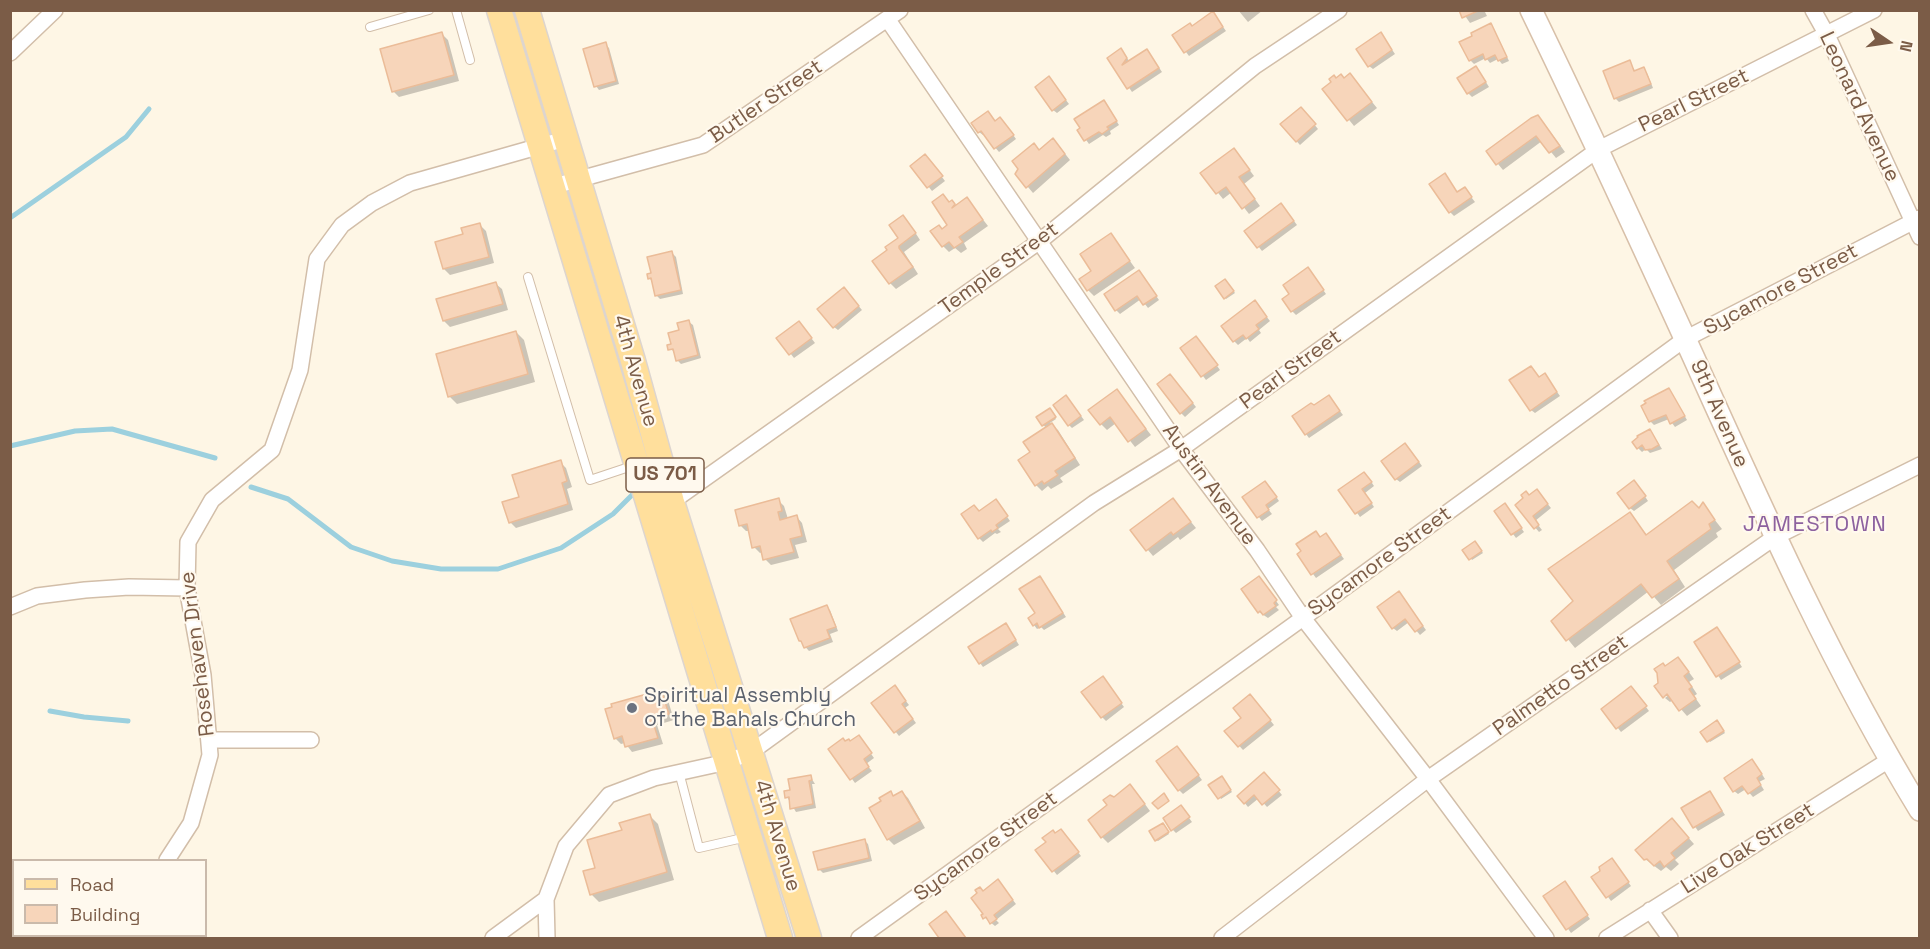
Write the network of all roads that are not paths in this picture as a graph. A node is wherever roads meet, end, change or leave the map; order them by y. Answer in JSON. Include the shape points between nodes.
{"nodes":[{"id":1,"x":55,"y":10,"type":"edge"},
{"id":2,"x":429,"y":10,"type":"edge"},
{"id":3,"x":456,"y":10,"type":"edge"},
{"id":4,"x":499,"y":10,"type":"edge"},
{"id":5,"x":527,"y":10,"type":"edge"},
{"id":6,"x":1339,"y":10,"type":"edge"},
{"id":7,"x":1531,"y":10,"type":"edge"},
{"id":8,"x":1813,"y":10,"type":"edge"},
{"id":9,"x":1874,"y":10,"type":"edge"},
{"id":10,"x":894,"y":15,"type":"edge"},
{"id":11,"x":370,"y":27,"type":"dead end"},
{"id":12,"x":1827,"y":35,"type":"junction"},
{"id":13,"x":10,"y":53,"type":"edge"},
{"id":14,"x":471,"y":60,"type":"dead end"},
{"id":15,"x":566,"y":139,"type":"junction"},
{"id":16,"x":539,"y":147,"type":"junction"},
{"id":17,"x":1599,"y":149,"type":"junction"},
{"id":18,"x":578,"y":179,"type":"junction"},
{"id":19,"x":551,"y":187,"type":"junction"},
{"id":20,"x":1916,"y":220,"type":"edge"},
{"id":21,"x":1920,"y":237,"type":"edge"},
{"id":22,"x":1040,"y":242,"type":"junction"},
{"id":23,"x":528,"y":277,"type":"dead end"},
{"id":24,"x":1686,"y":339,"type":"junction"},
{"id":25,"x":1180,"y":449,"type":"junction"},
{"id":26,"x":636,"y":465,"type":"junction"},
{"id":27,"x":1920,"y":465,"type":"edge"},
{"id":28,"x":672,"y":502,"type":"junction"},
{"id":29,"x":651,"y":517,"type":"junction"},
{"id":30,"x":1775,"y":537,"type":"junction"},
{"id":31,"x":187,"y":588,"type":"junction"},
{"id":32,"x":11,"y":604,"type":"edge"},
{"id":33,"x":1303,"y":618,"type":"junction"},
{"id":34,"x":209,"y":740,"type":"junction"},
{"id":35,"x":311,"y":740,"type":"dead end"},
{"id":36,"x":751,"y":752,"type":"junction"},
{"id":37,"x":1889,"y":760,"type":"junction"},
{"id":38,"x":727,"y":762,"type":"junction"},
{"id":39,"x":679,"y":772,"type":"junction"},
{"id":40,"x":1428,"y":779,"type":"junction"},
{"id":41,"x":1920,"y":810,"type":"edge"},
{"id":42,"x":749,"y":836,"type":"junction"},
{"id":43,"x":168,"y":859,"type":"edge"},
{"id":44,"x":546,"y":899,"type":"junction"},
{"id":45,"x":1650,"y":910,"type":"junction"},
{"id":46,"x":493,"y":939,"type":"edge"},
{"id":47,"x":547,"y":939,"type":"edge"},
{"id":48,"x":780,"y":939,"type":"edge"},
{"id":49,"x":808,"y":939,"type":"edge"},
{"id":50,"x":859,"y":939,"type":"edge"},
{"id":51,"x":1222,"y":939,"type":"edge"},
{"id":52,"x":1546,"y":939,"type":"edge"},
{"id":53,"x":1607,"y":939,"type":"edge"},
{"id":54,"x":1670,"y":939,"type":"edge"}],
"edges":[{"from":1,"to":13,"type":"street"},
{"from":2,"to":11,"type":"lane"},
{"from":3,"to":14,"type":"lane"},
{"from":4,"to":16,"type":"main road","name":"4th Avenue","number":"US 701"},
{"from":5,"to":15,"type":"main road","name":"4th Avenue","number":"US 701"},
{"from":6,"to":22,"type":"street","name":"Temple Street","via":[[1255,66]]},
{"from":7,"to":17,"type":"street","name":"9th Avenue"},
{"from":8,"to":12,"type":"street","name":"Leonard Avenue"},
{"from":9,"to":12,"type":"street","name":"Pearl Street"},
{"from":10,"to":18,"type":"street","name":"Butler Street","via":[[703,145]]},
{"from":10,"to":22,"type":"street","name":"Austin Avenue"},
{"from":12,"to":17,"type":"street","name":"Pearl Street"},
{"from":12,"to":20,"type":"street","name":"Leonard Avenue"},
{"from":15,"to":16,"type":"street","name":"Rosehaven Drive"},
{"from":15,"to":18,"type":"main road","name":"4th Avenue","number":"US 701"},
{"from":16,"to":19,"type":"main road","name":"4th Avenue","number":"US 701"},
{"from":16,"to":31,"type":"street","name":"Rosehaven Drive","via":[[410,183],[342,225],[317,259],[300,370],[273,450],[212,500],[188,542]]},
{"from":17,"to":24,"type":"street","name":"9th Avenue"},
{"from":17,"to":25,"type":"street","name":"Pearl Street"},
{"from":18,"to":19,"type":"street","name":"Butler Street"},
{"from":18,"to":28,"type":"main road","name":"4th Avenue","number":"US 701"},
{"from":19,"to":26,"type":"main road","name":"4th Avenue","number":"US 701"},
{"from":20,"to":21,"type":"street","name":"Leonard Avenue"},
{"from":20,"to":24,"type":"street","name":"Sycamore Street"},
{"from":22,"to":25,"type":"street","name":"Austin Avenue"},
{"from":22,"to":28,"type":"street","name":"Temple Street"},
{"from":23,"to":26,"type":"lane","via":[[590,480]]},
{"from":24,"to":30,"type":"street","name":"9th Avenue"},
{"from":24,"to":33,"type":"street","name":"Sycamore Street"},
{"from":25,"to":33,"type":"street","name":"Austin Avenue"},
{"from":25,"to":36,"type":"street","name":"Pearl Street","via":[[1094,503]]},
{"from":26,"to":29,"type":"main road","name":"4th Avenue","number":"US 701"},
{"from":27,"to":30,"type":"street","name":"Palmetto Street"},
{"from":28,"to":29,"type":"street","name":"Temple Street"},
{"from":28,"to":36,"type":"main road","name":"4th Avenue","number":"US 701"},
{"from":29,"to":38,"type":"main road","name":"4th Avenue","number":"US 701"},
{"from":30,"to":37,"type":"street","name":"9th Avenue"},
{"from":30,"to":40,"type":"street","name":"Palmetto Street"},
{"from":31,"to":32,"type":"street","via":[[85,590],[37,596]]},
{"from":31,"to":34,"type":"street","name":"Rosehaven Drive","via":[[203,675]]},
{"from":33,"to":40,"type":"street","name":"Austin Avenue"},
{"from":33,"to":50,"type":"street","name":"Sycamore Street"},
{"from":34,"to":35,"type":"street"},
{"from":34,"to":43,"type":"street","name":"Rosehaven Drive","via":[[210,755],[191,823]]},
{"from":36,"to":38,"type":"street","name":"Pearl Street"},
{"from":36,"to":49,"type":"main road","name":"4th Avenue","number":"US 701"},
{"from":37,"to":41,"type":"street","name":"9th Avenue"},
{"from":37,"to":45,"type":"street","name":"Live Oak Street"},
{"from":38,"to":39,"type":"street","name":"Pearl Street"},
{"from":38,"to":42,"type":"main road","name":"4th Avenue","number":"US 701"},
{"from":39,"to":42,"type":"lane","via":[[699,848]]},
{"from":39,"to":44,"type":"street","name":"Pearl Street","via":[[609,795],[566,846]]},
{"from":40,"to":51,"type":"street","name":"Palmetto Street"},
{"from":40,"to":52,"type":"street","name":"Austin Avenue"},
{"from":42,"to":48,"type":"main road","name":"4th Avenue","number":"US 701"},
{"from":44,"to":46,"type":"street"},
{"from":44,"to":47,"type":"street"},
{"from":45,"to":53,"type":"street","name":"Live Oak Street"},
{"from":45,"to":54,"type":"street"}]}
